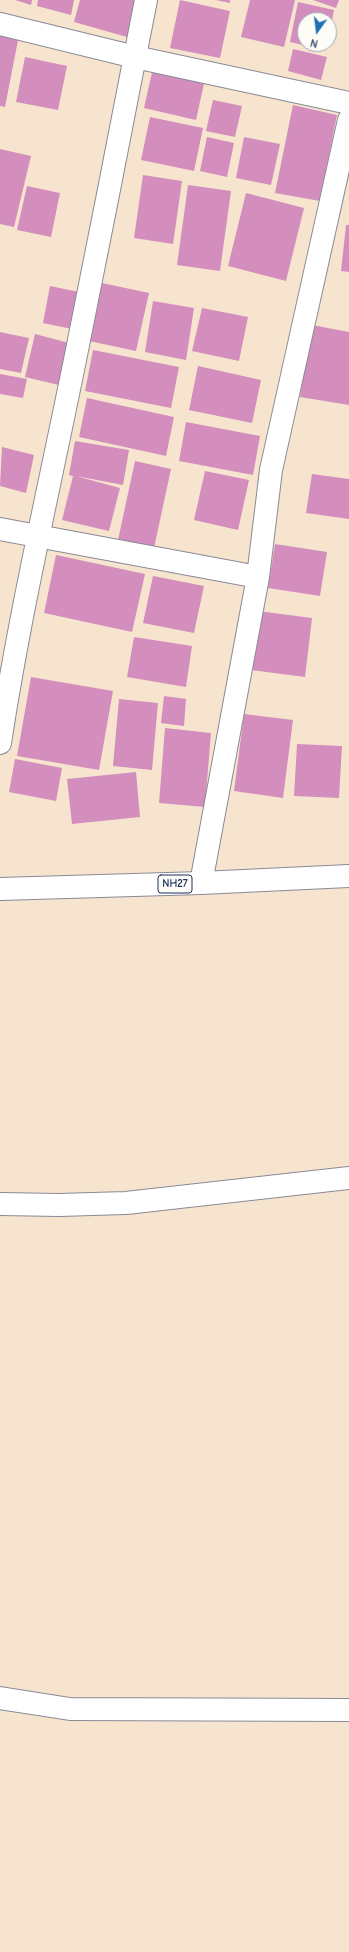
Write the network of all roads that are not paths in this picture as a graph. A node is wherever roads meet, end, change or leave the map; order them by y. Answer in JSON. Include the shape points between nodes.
{"nodes":[{"id":1,"x":146,"y":0,"type":"edge"},
{"id":2,"x":0,"y":24,"type":"edge"},
{"id":3,"x":134,"y":57,"type":"junction"},
{"id":4,"x":349,"y":103,"type":"edge"},
{"id":5,"x":349,"y":120,"type":"edge"},
{"id":6,"x":0,"y":529,"type":"edge"},
{"id":7,"x":38,"y":536,"type":"junction"},
{"id":8,"x":258,"y":577,"type":"junction"},
{"id":9,"x":0,"y":743,"type":"edge"},
{"id":10,"x":349,"y":876,"type":"edge"},
{"id":11,"x":201,"y":884,"type":"junction"},
{"id":12,"x":0,"y":889,"type":"edge"},
{"id":13,"x":349,"y":1178,"type":"edge"},
{"id":14,"x":0,"y":1204,"type":"edge"},
{"id":15,"x":0,"y":1698,"type":"edge"},
{"id":16,"x":349,"y":1710,"type":"edge"}],
"edges":[{"from":1,"to":3,"type":"main road"},
{"from":2,"to":3,"type":"main road"},
{"from":3,"to":4,"type":"main road"},
{"from":3,"to":7,"type":"main road"},
{"from":5,"to":8,"type":"main road","via":[[271,470]]},
{"from":6,"to":7,"type":"main road"},
{"from":7,"to":8,"type":"main road"},
{"from":7,"to":9,"type":"main road"},
{"from":8,"to":11,"type":"main road"},
{"from":10,"to":11,"type":"main road","number":"NH27"},
{"from":11,"to":12,"type":"main road","number":"NH27"},
{"from":13,"to":14,"type":"main road","via":[[126,1203]]},
{"from":15,"to":16,"type":"main road","via":[[70,1709]]}]}
